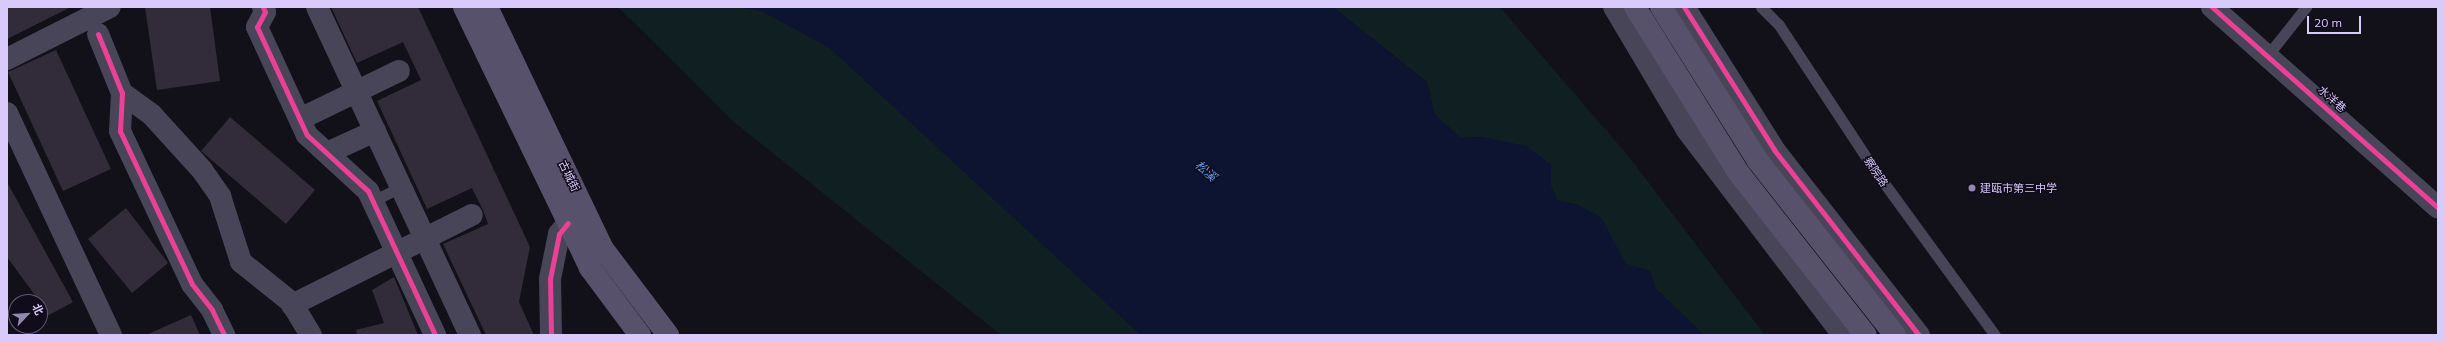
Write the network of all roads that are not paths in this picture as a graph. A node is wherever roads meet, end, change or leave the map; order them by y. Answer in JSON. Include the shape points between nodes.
{"nodes":[{"id":1,"x":110,"y":7,"type":"edge"},
{"id":2,"x":116,"y":7,"type":"edge"},
{"id":3,"x":317,"y":7,"type":"edge"},
{"id":4,"x":464,"y":7,"type":"edge"},
{"id":5,"x":487,"y":7,"type":"edge"},
{"id":6,"x":1614,"y":7,"type":"edge"},
{"id":7,"x":1635,"y":7,"type":"edge"},
{"id":8,"x":1661,"y":7,"type":"edge"},
{"id":9,"x":1684,"y":7,"type":"edge"},
{"id":10,"x":1761,"y":7,"type":"edge"},
{"id":11,"x":2212,"y":7,"type":"edge"},
{"id":12,"x":2306,"y":7,"type":"edge"},
{"id":13,"x":268,"y":9,"type":"edge"},
{"id":14,"x":59,"y":33,"type":"junction"},
{"id":15,"x":98,"y":34,"type":"junction"},
{"id":16,"x":2267,"y":56,"type":"junction"},
{"id":17,"x":7,"y":59,"type":"edge"},
{"id":18,"x":399,"y":71,"type":"dead end"},
{"id":19,"x":357,"y":91,"type":"junction"},
{"id":20,"x":122,"y":93,"type":"junction"},
{"id":21,"x":7,"y":113,"type":"edge"},
{"id":22,"x":300,"y":119,"type":"junction"},
{"id":23,"x":375,"y":131,"type":"junction"},
{"id":24,"x":327,"y":153,"type":"junction"},
{"id":25,"x":401,"y":187,"type":"junction"},
{"id":26,"x":373,"y":201,"type":"junction"},
{"id":27,"x":2438,"y":208,"type":"edge"},
{"id":28,"x":472,"y":214,"type":"dead end"},
{"id":29,"x":568,"y":222,"type":"junction"},
{"id":30,"x":425,"y":238,"type":"junction"},
{"id":31,"x":397,"y":253,"type":"junction"},
{"id":32,"x":292,"y":305,"type":"junction"},
{"id":33,"x":469,"y":334,"type":"edge"},
{"id":34,"x":111,"y":335,"type":"edge"},
{"id":35,"x":224,"y":335,"type":"edge"},
{"id":36,"x":311,"y":335,"type":"edge"},
{"id":37,"x":435,"y":335,"type":"edge"},
{"id":38,"x":551,"y":335,"type":"edge"},
{"id":39,"x":640,"y":335,"type":"edge"},
{"id":40,"x":668,"y":335,"type":"edge"},
{"id":41,"x":1842,"y":335,"type":"edge"},
{"id":42,"x":1866,"y":335,"type":"edge"},
{"id":43,"x":1894,"y":335,"type":"edge"},
{"id":44,"x":1919,"y":335,"type":"edge"},
{"id":45,"x":1995,"y":335,"type":"edge"}],
"edges":[{"from":1,"to":14,"type":"street"},
{"from":2,"to":15,"type":"street"},
{"from":3,"to":19,"type":"street"},
{"from":4,"to":29,"type":"main road","name":"古城街"},
{"from":5,"to":40,"type":"main road","name":"古城街","via":[[603,249]]},
{"from":6,"to":41,"type":"street","via":[[1687,130]]},
{"from":7,"to":42,"type":"main road","via":[[1738,172]]},
{"from":8,"to":43,"type":"main road","via":[[1758,161]]},
{"from":9,"to":44,"type":"street","via":[[1775,151]]},
{"from":10,"to":45,"type":"lane","name":"察院路","via":[[1779,25],[1876,172]]},
{"from":11,"to":16,"type":"street","name":"水洋巷"},
{"from":12,"to":16,"type":"lane"},
{"from":13,"to":22,"type":"street","via":[[257,27]]},
{"from":14,"to":15,"type":"street"},
{"from":14,"to":17,"type":"street"},
{"from":15,"to":20,"type":"street"},
{"from":16,"to":27,"type":"street","name":"水洋巷"},
{"from":18,"to":19,"type":"street"},
{"from":19,"to":22,"type":"street"},
{"from":19,"to":23,"type":"street"},
{"from":20,"to":32,"type":"street","via":[[152,115],[202,170],[220,196],[241,262]]},
{"from":20,"to":35,"type":"street","via":[[120,131],[192,284],[212,310]]},
{"from":21,"to":34,"type":"street"},
{"from":22,"to":24,"type":"street","via":[[308,135]]},
{"from":23,"to":24,"type":"street"},
{"from":23,"to":25,"type":"street"},
{"from":24,"to":26,"type":"street","via":[[368,191]]},
{"from":25,"to":26,"type":"lane"},
{"from":25,"to":30,"type":"street"},
{"from":26,"to":31,"type":"street"},
{"from":28,"to":30,"type":"street"},
{"from":29,"to":38,"type":"street","via":[[559,234],[550,279]]},
{"from":29,"to":39,"type":"main road","name":"古城街","via":[[590,268]]},
{"from":30,"to":31,"type":"street"},
{"from":30,"to":33,"type":"street"},
{"from":31,"to":32,"type":"street"},
{"from":31,"to":37,"type":"street"},
{"from":32,"to":36,"type":"street"}]}
